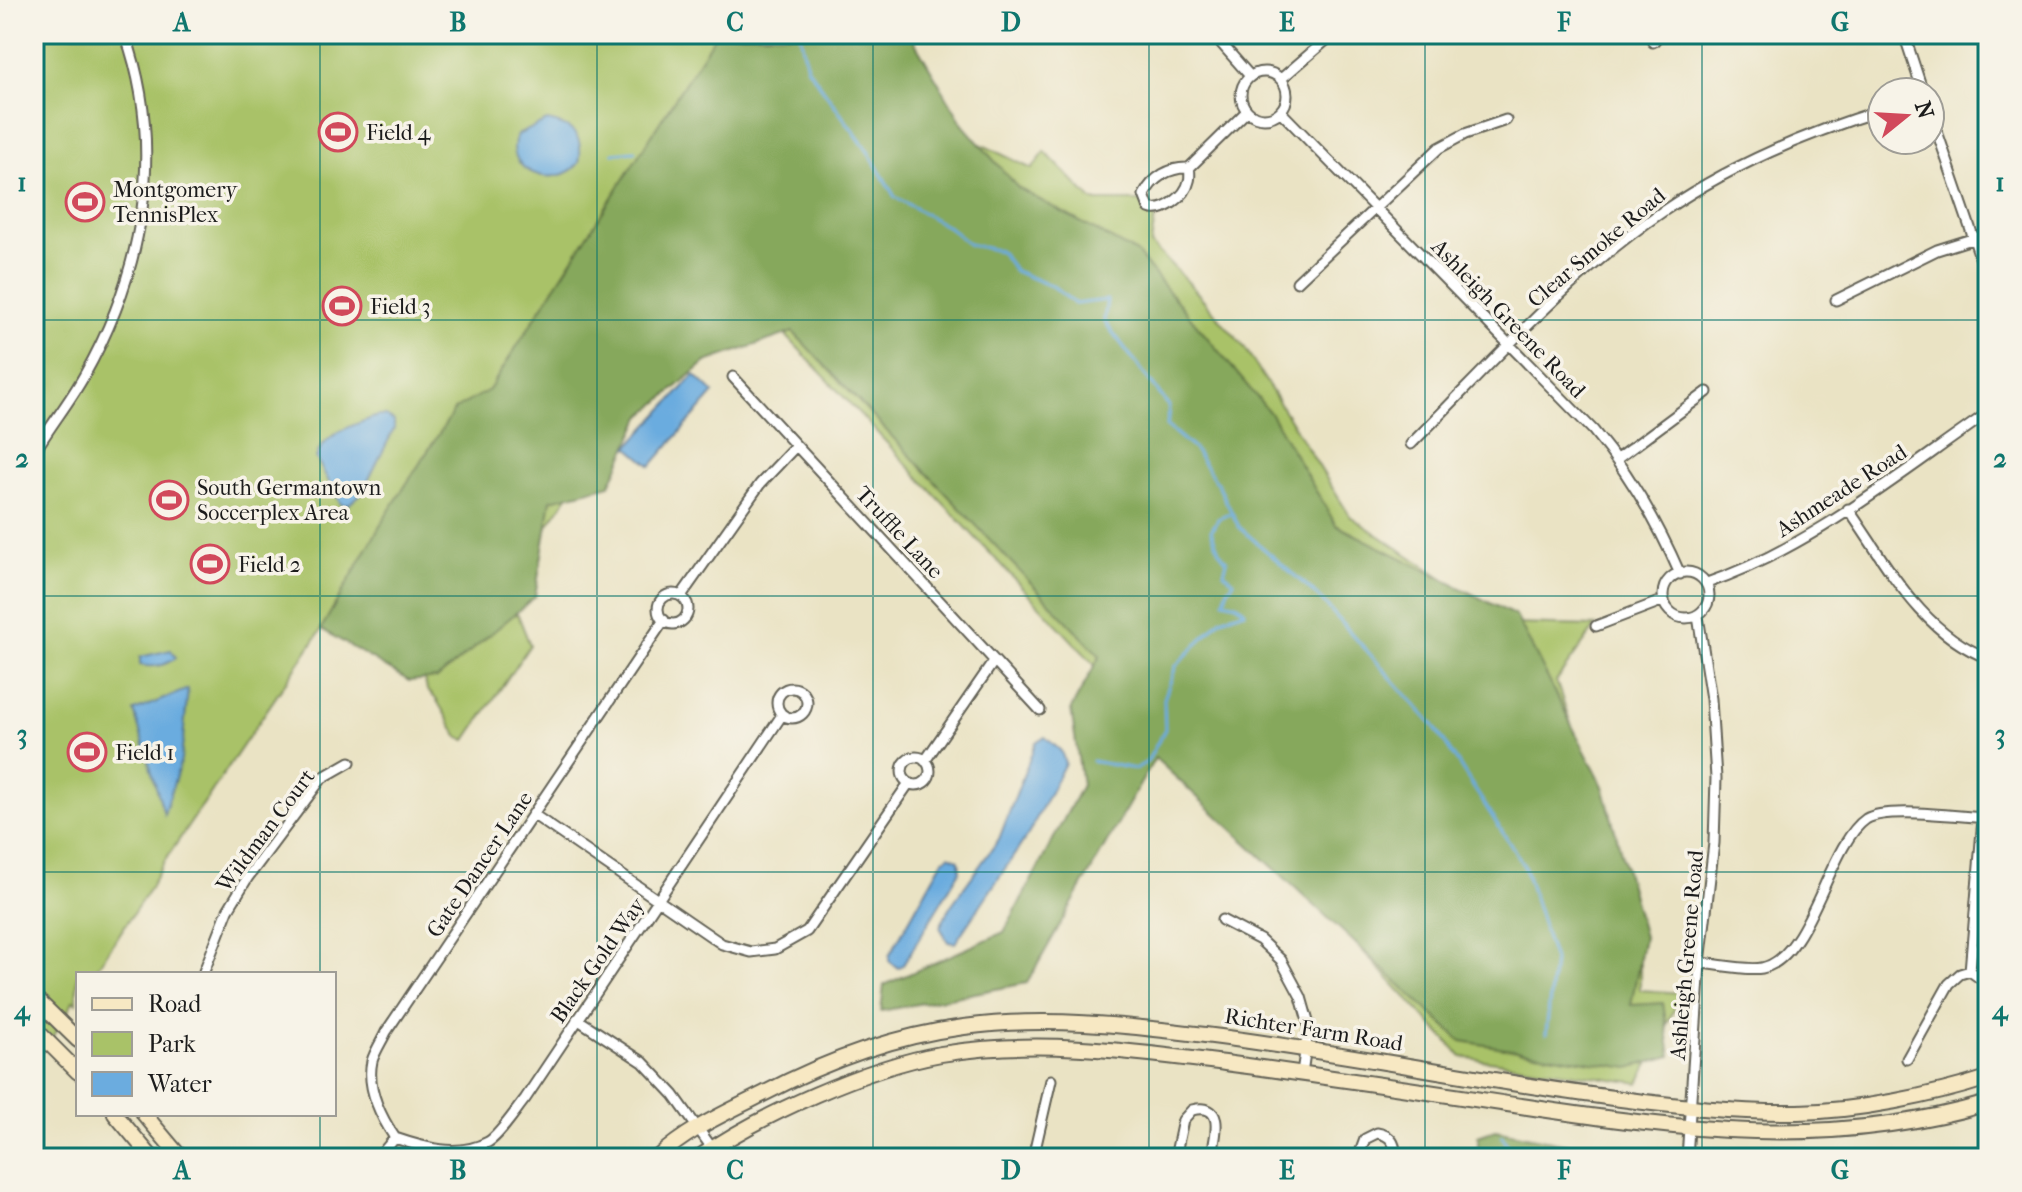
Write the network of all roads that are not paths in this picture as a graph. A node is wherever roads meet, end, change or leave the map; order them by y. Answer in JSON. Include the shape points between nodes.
{"nodes":[{"id":1,"x":125,"y":34,"type":"edge"},
{"id":2,"x":1213,"y":34,"type":"edge"},
{"id":3,"x":1333,"y":34,"type":"edge"},
{"id":4,"x":1904,"y":34,"type":"edge"},
{"id":5,"x":1250,"y":76,"type":"junction"},
{"id":6,"x":1918,"y":76,"type":"edge"},
{"id":7,"x":1281,"y":79,"type":"junction"},
{"id":8,"x":1247,"y":111,"type":"junction"},
{"id":9,"x":1281,"y":112,"type":"junction"},
{"id":10,"x":1866,"y":115,"type":"edge"},
{"id":11,"x":1506,"y":120,"type":"dead end"},
{"id":12,"x":1945,"y":156,"type":"edge"},
{"id":13,"x":1189,"y":168,"type":"junction"},
{"id":14,"x":1376,"y":207,"type":"junction"},
{"id":15,"x":1988,"y":234,"type":"edge"},
{"id":16,"x":1974,"y":239,"type":"junction"},
{"id":17,"x":1988,"y":280,"type":"edge"},
{"id":18,"x":1297,"y":282,"type":"dead end"},
{"id":19,"x":1836,"y":300,"type":"dead end"},
{"id":20,"x":1511,"y":344,"type":"junction"},
{"id":21,"x":733,"y":377,"type":"dead end"},
{"id":22,"x":1707,"y":392,"type":"dead end"},
{"id":23,"x":1988,"y":413,"type":"edge"},
{"id":24,"x":1411,"y":444,"type":"dead end"},
{"id":25,"x":796,"y":446,"type":"junction"},
{"id":26,"x":34,"y":452,"type":"edge"},
{"id":27,"x":1617,"y":459,"type":"junction"},
{"id":28,"x":1848,"y":509,"type":"junction"},
{"id":29,"x":1680,"y":574,"type":"junction"},
{"id":30,"x":1707,"y":583,"type":"junction"},
{"id":31,"x":681,"y":596,"type":"junction"},
{"id":32,"x":1664,"y":600,"type":"junction"},
{"id":33,"x":1698,"y":616,"type":"junction"},
{"id":34,"x":664,"y":620,"type":"junction"},
{"id":35,"x":1596,"y":626,"type":"dead end"},
{"id":36,"x":1988,"y":658,"type":"edge"},
{"id":37,"x":994,"y":661,"type":"junction"},
{"id":38,"x":1040,"y":710,"type":"dead end"},
{"id":39,"x":782,"y":715,"type":"dead end"},
{"id":40,"x":925,"y":761,"type":"junction"},
{"id":41,"x":350,"y":762,"type":"dead end"},
{"id":42,"x":909,"y":783,"type":"junction"},
{"id":43,"x":534,"y":815,"type":"junction"},
{"id":44,"x":1985,"y":818,"type":"edge"},
{"id":45,"x":659,"y":901,"type":"junction"},
{"id":46,"x":1222,"y":920,"type":"dead end"},
{"id":47,"x":1700,"y":963,"type":"junction"},
{"id":48,"x":1970,"y":971,"type":"junction"},
{"id":49,"x":204,"y":972,"type":"edge"},
{"id":50,"x":1988,"y":984,"type":"edge"},
{"id":51,"x":34,"y":997,"type":"edge"},
{"id":52,"x":577,"y":1019,"type":"junction"},
{"id":53,"x":34,"y":1028,"type":"edge"},
{"id":54,"x":76,"y":1038,"type":"edge"},
{"id":55,"x":1307,"y":1049,"type":"junction"},
{"id":56,"x":1907,"y":1059,"type":"dead end"},
{"id":57,"x":76,"y":1070,"type":"edge"},
{"id":58,"x":1302,"y":1073,"type":"junction"},
{"id":59,"x":1988,"y":1078,"type":"edge"},
{"id":60,"x":1051,"y":1080,"type":"dead end"},
{"id":61,"x":1988,"y":1103,"type":"edge"},
{"id":62,"x":1690,"y":1108,"type":"junction"},
{"id":63,"x":117,"y":1116,"type":"edge"},
{"id":64,"x":146,"y":1116,"type":"edge"},
{"id":65,"x":697,"y":1127,"type":"junction"},
{"id":66,"x":1689,"y":1129,"type":"junction"},
{"id":67,"x":395,"y":1138,"type":"junction"},
{"id":68,"x":712,"y":1148,"type":"junction"},
{"id":69,"x":152,"y":1158,"type":"edge"},
{"id":70,"x":181,"y":1158,"type":"edge"},
{"id":71,"x":378,"y":1158,"type":"edge"},
{"id":72,"x":657,"y":1158,"type":"edge"},
{"id":73,"x":698,"y":1158,"type":"edge"},
{"id":74,"x":1033,"y":1158,"type":"edge"},
{"id":75,"x":1175,"y":1158,"type":"edge"},
{"id":76,"x":1211,"y":1158,"type":"edge"},
{"id":77,"x":1358,"y":1158,"type":"edge"},
{"id":78,"x":1394,"y":1158,"type":"edge"},
{"id":79,"x":1687,"y":1158,"type":"edge"}],
"edges":[{"from":1,"to":26,"type":"street","via":[[142,95],[146,136],[139,233],[101,345]]},
{"from":2,"to":5,"type":"street"},
{"from":3,"to":7,"type":"street"},
{"from":4,"to":6,"type":"street"},
{"from":5,"to":7,"type":"street","via":[[1270,72]]},
{"from":5,"to":8,"type":"street","via":[[1241,97]]},
{"from":7,"to":9,"type":"street","via":[[1287,99]]},
{"from":8,"to":9,"type":"street","via":[[1260,118]]},
{"from":8,"to":13,"type":"street"},
{"from":9,"to":14,"type":"street","name":"Ashleigh Greene Road"},
{"from":10,"to":20,"type":"street","name":"Clear Smoke Road","via":[[1735,168],[1660,213],[1562,293]]},
{"from":11,"to":14,"type":"street","via":[[1439,148]]},
{"from":12,"to":16,"type":"street"},
{"from":13,"to":13,"type":"street","via":[[1176,167],[1149,187],[1144,195],[1149,208],[1163,209],[1185,191]]},
{"from":14,"to":18,"type":"street"},
{"from":14,"to":20,"type":"street","name":"Ashleigh Greene Road"},
{"from":15,"to":16,"type":"street"},
{"from":16,"to":17,"type":"street"},
{"from":16,"to":19,"type":"street","via":[[1937,250]]},
{"from":20,"to":24,"type":"street","name":"Clear Smoke Road"},
{"from":20,"to":27,"type":"street","name":"Ashleigh Greene Road"},
{"from":21,"to":25,"type":"street","name":"Truffle Lane"},
{"from":22,"to":27,"type":"street"},
{"from":23,"to":28,"type":"street","name":"Ashmeade Road"},
{"from":25,"to":31,"type":"street","name":"Gate Dancer Lane","via":[[760,484]]},
{"from":25,"to":37,"type":"street","name":"Truffle Lane"},
{"from":27,"to":29,"type":"street","name":"Ashleigh Greene Road"},
{"from":28,"to":30,"type":"street","name":"Ashmeade Road","via":[[1783,550]]},
{"from":28,"to":36,"type":"street","via":[[1919,610],[1941,632]]},
{"from":29,"to":30,"type":"street","via":[[1695,573]]},
{"from":29,"to":32,"type":"street","via":[[1665,585]]},
{"from":30,"to":33,"type":"street","via":[[1707,607]]},
{"from":31,"to":34,"type":"street","name":"Gate Dancer Lane","via":[[662,599],[658,610]]},
{"from":31,"to":34,"type":"street","name":"Gate Dancer Lane","via":[[688,609],[684,619]]},
{"from":32,"to":33,"type":"street","via":[[1679,617]]},
{"from":32,"to":35,"type":"street"},
{"from":33,"to":47,"type":"street","name":"Ashleigh Greene Road","via":[[1716,778]]},
{"from":34,"to":43,"type":"street","name":"Gate Dancer Lane"},
{"from":37,"to":38,"type":"street","name":"Truffle Lane"},
{"from":37,"to":40,"type":"street"},
{"from":39,"to":45,"type":"street","name":"Black Gold Way"},
{"from":40,"to":42,"type":"street","via":[[928,778],[919,785]]},
{"from":40,"to":42,"type":"street","via":[[913,757],[905,762],[902,773]]},
{"from":41,"to":49,"type":"street","name":"Wildman Court","via":[[322,778],[248,877],[228,910]]},
{"from":42,"to":45,"type":"street","via":[[807,931],[775,949],[751,952],[722,944]]},
{"from":43,"to":45,"type":"street"},
{"from":43,"to":67,"type":"street","name":"Gate Dancer Lane","via":[[386,1032],[372,1062],[373,1091]]},
{"from":44,"to":47,"type":"street","via":[[1887,812],[1866,819],[1852,834],[1799,935],[1780,959],[1761,968]]},
{"from":44,"to":48,"type":"street"},
{"from":45,"to":52,"type":"street","name":"Black Gold Way"},
{"from":46,"to":55,"type":"street","via":[[1260,940],[1281,960],[1301,997],[1309,1025]]},
{"from":47,"to":62,"type":"street","name":"Ashleigh Greene Road"},
{"from":48,"to":50,"type":"street"},
{"from":48,"to":56,"type":"street","via":[[1949,984]]},
{"from":51,"to":54,"type":"main road"},
{"from":52,"to":65,"type":"street","via":[[643,1062]]},
{"from":52,"to":67,"type":"street","name":"Black Gold Way","via":[[525,1099],[489,1142],[451,1151]]},
{"from":53,"to":57,"type":"main road"},
{"from":55,"to":58,"type":"street"},
{"from":55,"to":62,"type":"main road","name":"Richter Farm Road"},
{"from":55,"to":65,"type":"main road","name":"Richter Farm Road","via":[[1071,1022],[966,1026],[871,1047],[798,1076]]},
{"from":58,"to":66,"type":"main road","name":"Richter Farm Road"},
{"from":58,"to":68,"type":"main road","name":"Richter Farm Road","via":[[1075,1046],[939,1054],[807,1098]]},
{"from":59,"to":62,"type":"main road","name":"Richter Farm Road","via":[[1881,1103],[1801,1112]]},
{"from":60,"to":74,"type":"street"},
{"from":61,"to":66,"type":"main road","name":"Richter Farm Road","via":[[1896,1123],[1805,1133]]},
{"from":62,"to":66,"type":"street","name":"Ashleigh Greene Road"},
{"from":63,"to":69,"type":"main road"},
{"from":64,"to":70,"type":"main road"},
{"from":65,"to":68,"type":"street"},
{"from":65,"to":72,"type":"main road","name":"Richter Farm Road"},
{"from":66,"to":79,"type":"street","name":"Ashleigh Greene Road"},
{"from":67,"to":71,"type":"street"},
{"from":68,"to":73,"type":"main road","name":"Richter Farm Road"},
{"from":75,"to":76,"type":"street","via":[[1183,1120],[1197,1108],[1209,1110],[1217,1122]]},
{"from":77,"to":78,"type":"street","via":[[1365,1139],[1377,1133],[1390,1137]]}]}
